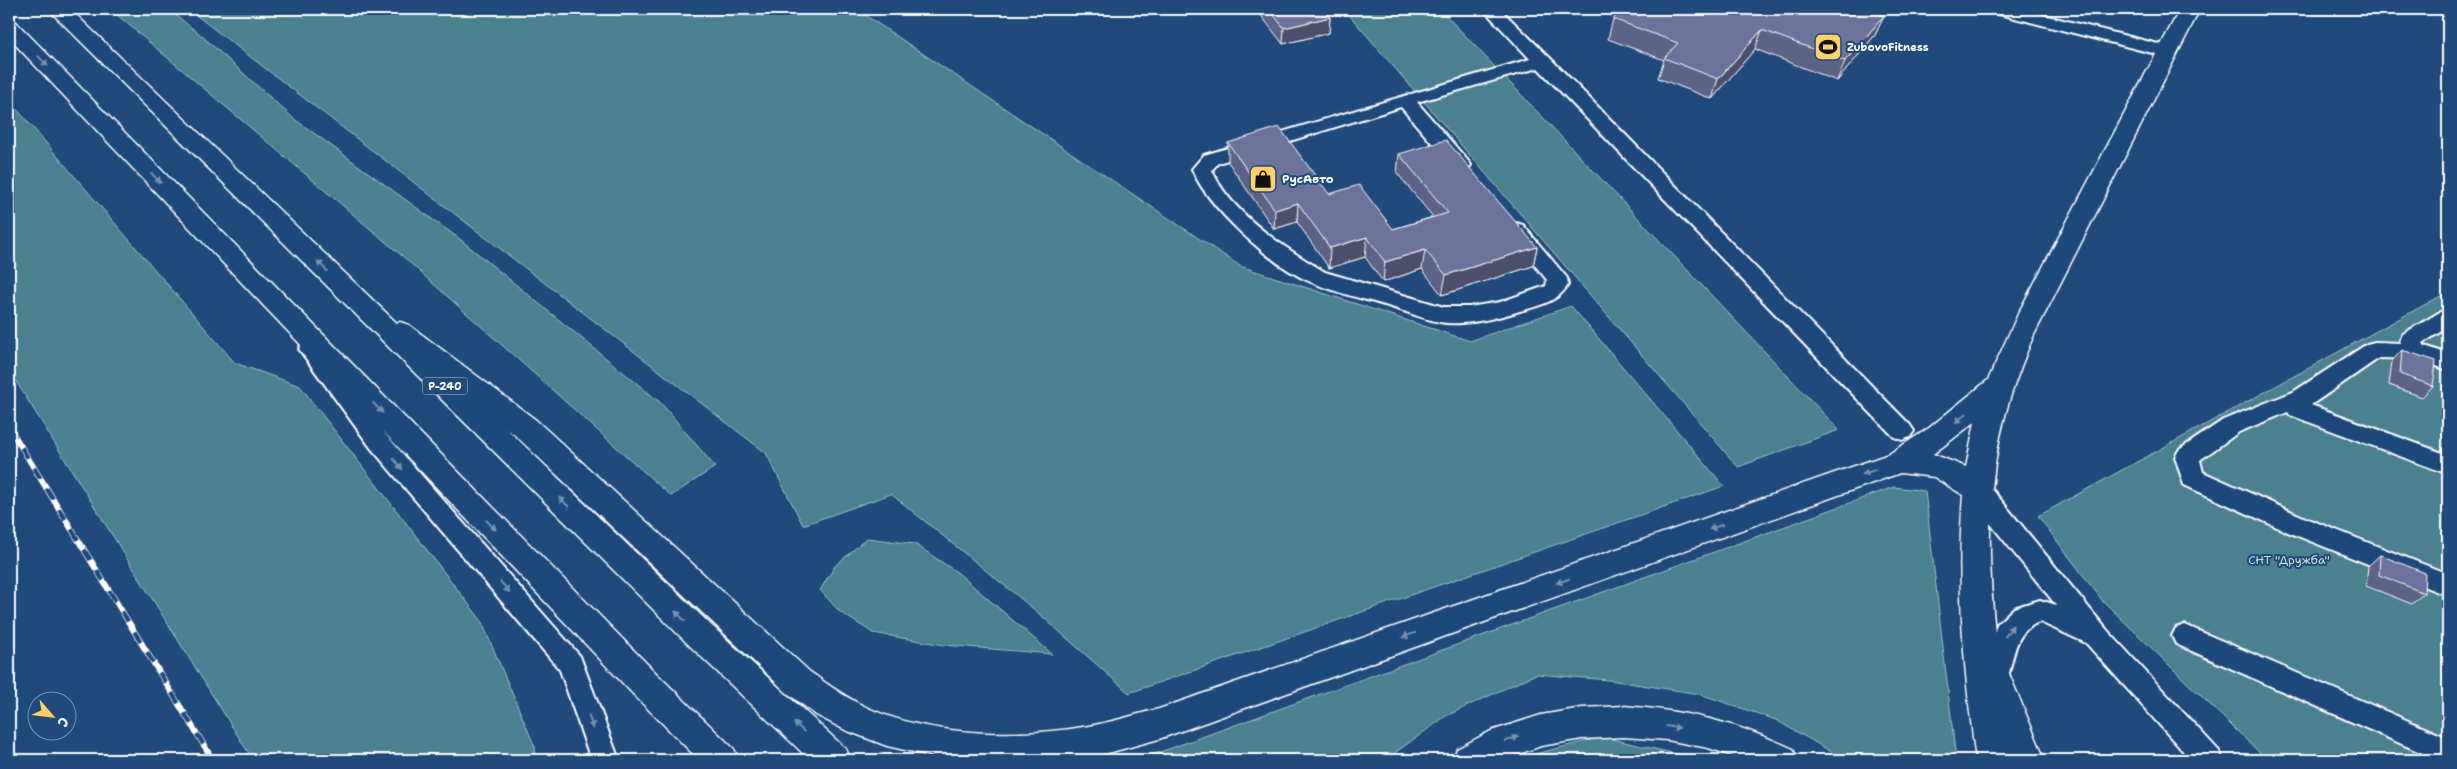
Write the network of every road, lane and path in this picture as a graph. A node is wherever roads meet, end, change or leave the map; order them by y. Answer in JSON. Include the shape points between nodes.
{"nodes":[{"id":1,"x":58,"y":9,"type":"edge"},
{"id":2,"x":1491,"y":9,"type":"edge"},
{"id":3,"x":2001,"y":9,"type":"edge"},
{"id":4,"x":2190,"y":9,"type":"edge"},
{"id":5,"x":9,"y":26,"type":"edge"},
{"id":6,"x":2168,"y":52,"type":"junction"},
{"id":7,"x":1543,"y":62,"type":"junction"},
{"id":8,"x":1405,"y":100,"type":"junction"},
{"id":9,"x":1475,"y":181,"type":"edge"},
{"id":10,"x":1506,"y":218,"type":"edge"},
{"id":11,"x":352,"y":295,"type":"junction"},
{"id":12,"x":274,"y":300,"type":"junction"},
{"id":13,"x":2448,"y":317,"type":"edge"},
{"id":14,"x":2416,"y":351,"type":"junction"},
{"id":15,"x":2448,"y":362,"type":"edge"},
{"id":16,"x":1998,"y":387,"type":"junction"},
{"id":17,"x":2301,"y":398,"type":"junction"},
{"id":18,"x":1902,"y":431,"type":"dead end"},
{"id":19,"x":1899,"y":462,"type":"junction"},
{"id":20,"x":2448,"y":465,"type":"edge"},
{"id":21,"x":1978,"y":490,"type":"junction"},
{"id":22,"x":2448,"y":585,"type":"edge"},
{"id":23,"x":1977,"y":621,"type":"junction"},
{"id":24,"x":2185,"y":636,"type":"dead end"},
{"id":25,"x":2098,"y":638,"type":"junction"},
{"id":26,"x":1994,"y":677,"type":"junction"},
{"id":27,"x":2448,"y":751,"type":"edge"},
{"id":28,"x":605,"y":760,"type":"edge"},
{"id":29,"x":722,"y":760,"type":"edge"},
{"id":30,"x":834,"y":760,"type":"edge"},
{"id":31,"x":1469,"y":760,"type":"edge"},
{"id":32,"x":1781,"y":760,"type":"edge"},
{"id":33,"x":1993,"y":760,"type":"edge"},
{"id":34,"x":2028,"y":760,"type":"edge"},
{"id":35,"x":2209,"y":760,"type":"edge"}],
"edges":[{"from":11,"to":1,"type":"main road","number":"Р-240","one_way":true},
{"from":2,"to":7,"type":"street"},
{"from":3,"to":6,"type":"street"},
{"from":4,"to":6,"type":"main road"},
{"from":5,"to":12,"type":"main road","one_way":true},
{"from":6,"to":16,"type":"main road","via":[[2044,288]]},
{"from":7,"to":8,"type":"street"},
{"from":7,"to":18,"type":"street"},
{"from":8,"to":9,"type":"street"},
{"from":8,"to":10,"type":"street","via":[[1211,159],[1202,169],[1204,177],[1230,211],[1318,277],[1460,317],[1547,295],[1558,285],[1557,278]]},
{"from":19,"to":11,"type":"main road","one_way":true,"via":[[1159,724],[1082,743],[1008,749],[942,745],[872,724],[828,704],[798,682],[526,428]]},
{"from":30,"to":11,"type":"main road","number":"Р-240","one_way":true,"via":[[701,636]]},
{"from":12,"to":28,"type":"street","one_way":true,"via":[[379,442],[571,664]]},
{"from":12,"to":29,"type":"main road","one_way":true},
{"from":13,"to":14,"type":"street","via":[[2411,340]]},
{"from":14,"to":15,"type":"street"},
{"from":14,"to":17,"type":"street","via":[[2375,350]]},
{"from":16,"to":19,"type":"main road","one_way":true,"via":[[1939,436]]},
{"from":16,"to":21,"type":"main road","via":[[1984,444]]},
{"from":17,"to":20,"type":"street","via":[[2298,409]]},
{"from":17,"to":22,"type":"street","via":[[2231,426],[2186,457],[2192,478],[2299,526]]},
{"from":19,"to":21,"type":"main road","via":[[1933,464],[1958,475]]},
{"from":21,"to":23,"type":"main road"},
{"from":21,"to":25,"type":"street"},
{"from":23,"to":26,"type":"main road"},
{"from":23,"to":33,"type":"main road"},
{"from":24,"to":27,"type":"street"},
{"from":26,"to":25,"type":"street","one_way":true,"via":[[2006,632],[2023,616],[2040,611],[2062,618]]},
{"from":25,"to":35,"type":"street"},
{"from":26,"to":34,"type":"main road"},
{"from":31,"to":32,"type":"main road","one_way":true,"via":[[1487,748],[1521,735],[1584,724],[1620,723],[1705,732],[1739,741]]}]}
